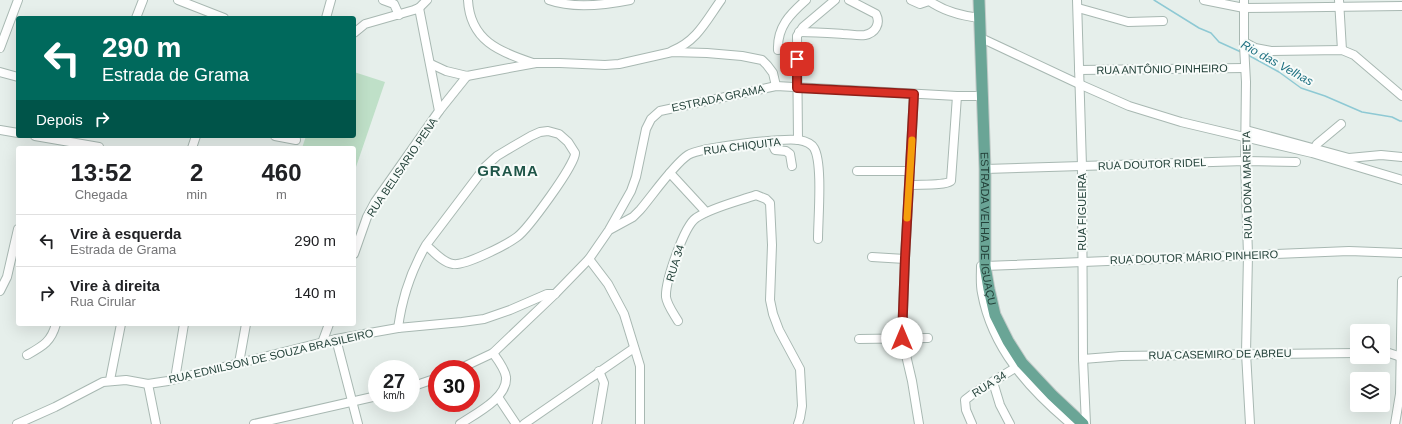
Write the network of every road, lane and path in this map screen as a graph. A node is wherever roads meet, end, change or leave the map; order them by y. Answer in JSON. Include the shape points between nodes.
{"nodes":[{"id":1,"x":18,"y":0,"type":"edge"},
{"id":2,"x":144,"y":0,"type":"edge"},
{"id":3,"x":331,"y":0,"type":"edge"},
{"id":4,"x":383,"y":0,"type":"edge"},
{"id":5,"x":427,"y":0,"type":"edge"},
{"id":6,"x":468,"y":0,"type":"edge"},
{"id":7,"x":548,"y":0,"type":"edge"},
{"id":8,"x":630,"y":0,"type":"edge"},
{"id":9,"x":721,"y":0,"type":"edge"},
{"id":10,"x":806,"y":0,"type":"edge"},
{"id":11,"x":835,"y":0,"type":"edge"},
{"id":12,"x":849,"y":0,"type":"edge"},
{"id":13,"x":911,"y":0,"type":"edge"},
{"id":14,"x":928,"y":0,"type":"edge"},
{"id":15,"x":979,"y":0,"type":"edge"},
{"id":16,"x":1204,"y":0,"type":"edge"},
{"id":17,"x":183,"y":1,"type":"edge"},
{"id":18,"x":1339,"y":3,"type":"edge"},
{"id":19,"x":1077,"y":4,"type":"edge"},
{"id":20,"x":1244,"y":4,"type":"edge"},
{"id":21,"x":1402,"y":6,"type":"edge"},
{"id":22,"x":419,"y":8,"type":"junction"},
{"id":23,"x":399,"y":14,"type":"junction"},
{"id":24,"x":137,"y":16,"type":"edge"},
{"id":25,"x":219,"y":16,"type":"edge"},
{"id":26,"x":327,"y":16,"type":"edge"},
{"id":27,"x":980,"y":18,"type":"junction"},
{"id":28,"x":15,"y":19,"type":"edge"},
{"id":29,"x":1163,"y":21,"type":"dead end"},
{"id":30,"x":356,"y":31,"type":"edge"},
{"id":31,"x":799,"y":32,"type":"junction"},
{"id":32,"x":981,"y":38,"type":"junction"},
{"id":33,"x":1244,"y":43,"type":"junction"},
{"id":34,"x":0,"y":48,"type":"edge"},
{"id":35,"x":778,"y":50,"type":"dead end"},
{"id":36,"x":1342,"y":50,"type":"junction"},
{"id":37,"x":672,"y":52,"type":"junction"},
{"id":38,"x":536,"y":63,"type":"junction"},
{"id":39,"x":430,"y":64,"type":"junction"},
{"id":40,"x":1245,"y":66,"type":"junction"},
{"id":41,"x":1079,"y":70,"type":"junction"},
{"id":42,"x":0,"y":72,"type":"edge"},
{"id":43,"x":16,"y":76,"type":"edge"},
{"id":44,"x":467,"y":76,"type":"junction"},
{"id":45,"x":1079,"y":84,"type":"junction"},
{"id":46,"x":776,"y":86,"type":"junction"},
{"id":47,"x":797,"y":88,"type":"junction"},
{"id":48,"x":914,"y":94,"type":"junction"},
{"id":49,"x":957,"y":96,"type":"junction"},
{"id":50,"x":983,"y":96,"type":"junction"},
{"id":51,"x":1402,"y":96,"type":"edge"},
{"id":52,"x":439,"y":111,"type":"junction"},
{"id":53,"x":1342,"y":124,"type":"dead end"},
{"id":54,"x":0,"y":130,"type":"edge"},
{"id":55,"x":16,"y":133,"type":"edge"},
{"id":56,"x":1246,"y":134,"type":"junction"},
{"id":57,"x":47,"y":138,"type":"edge"},
{"id":58,"x":283,"y":138,"type":"edge"},
{"id":59,"x":798,"y":140,"type":"junction"},
{"id":60,"x":296,"y":141,"type":"edge"},
{"id":61,"x":771,"y":141,"type":"junction"},
{"id":62,"x":93,"y":146,"type":"edge"},
{"id":63,"x":1313,"y":150,"type":"junction"},
{"id":64,"x":1402,"y":157,"type":"edge"},
{"id":65,"x":1245,"y":161,"type":"junction"},
{"id":66,"x":1296,"y":162,"type":"dead end"},
{"id":67,"x":792,"y":166,"type":"dead end"},
{"id":68,"x":1082,"y":166,"type":"junction"},
{"id":69,"x":985,"y":169,"type":"junction"},
{"id":70,"x":857,"y":171,"type":"dead end"},
{"id":71,"x":910,"y":171,"type":"junction"},
{"id":72,"x":670,"y":173,"type":"junction"},
{"id":73,"x":1402,"y":180,"type":"edge"},
{"id":74,"x":909,"y":185,"type":"junction"},
{"id":75,"x":706,"y":212,"type":"junction"},
{"id":76,"x":609,"y":230,"type":"junction"},
{"id":77,"x":16,"y":238,"type":"edge"},
{"id":78,"x":818,"y":238,"type":"dead end"},
{"id":79,"x":426,"y":245,"type":"junction"},
{"id":80,"x":356,"y":248,"type":"edge"},
{"id":81,"x":1402,"y":253,"type":"edge"},
{"id":82,"x":1248,"y":255,"type":"junction"},
{"id":83,"x":872,"y":257,"type":"dead end"},
{"id":84,"x":905,"y":258,"type":"junction"},
{"id":85,"x":589,"y":259,"type":"junction"},
{"id":86,"x":983,"y":262,"type":"junction"},
{"id":87,"x":1082,"y":262,"type":"junction"},
{"id":88,"x":1402,"y":281,"type":"edge"},
{"id":89,"x":1402,"y":285,"type":"edge"},
{"id":90,"x":0,"y":291,"type":"edge"},
{"id":91,"x":555,"y":294,"type":"junction"},
{"id":92,"x":678,"y":321,"type":"dead end"},
{"id":93,"x":1402,"y":323,"type":"edge"},
{"id":94,"x":55,"y":326,"type":"edge"},
{"id":95,"x":121,"y":326,"type":"edge"},
{"id":96,"x":184,"y":326,"type":"edge"},
{"id":97,"x":246,"y":326,"type":"edge"},
{"id":98,"x":328,"y":326,"type":"edge"},
{"id":99,"x":398,"y":328,"type":"junction"},
{"id":100,"x":902,"y":338,"type":"junction"},
{"id":101,"x":928,"y":338,"type":"dead end"},
{"id":102,"x":336,"y":339,"type":"junction"},
{"id":103,"x":859,"y":339,"type":"dead end"},
{"id":104,"x":322,"y":343,"type":"junction"},
{"id":105,"x":634,"y":348,"type":"junction"},
{"id":106,"x":493,"y":353,"type":"junction"},
{"id":107,"x":1246,"y":353,"type":"junction"},
{"id":108,"x":1350,"y":353,"type":"edge"},
{"id":109,"x":1390,"y":354,"type":"edge"},
{"id":110,"x":27,"y":355,"type":"dead end"},
{"id":111,"x":1401,"y":357,"type":"junction"},
{"id":112,"x":1083,"y":359,"type":"junction"},
{"id":113,"x":479,"y":360,"type":"edge"},
{"id":114,"x":239,"y":363,"type":"junction"},
{"id":115,"x":1015,"y":368,"type":"junction"},
{"id":116,"x":599,"y":371,"type":"junction"},
{"id":117,"x":175,"y":379,"type":"junction"},
{"id":118,"x":110,"y":380,"type":"junction"},
{"id":119,"x":994,"y":382,"type":"junction"},
{"id":120,"x":148,"y":384,"type":"junction"},
{"id":121,"x":1401,"y":394,"type":"edge"},
{"id":122,"x":498,"y":397,"type":"junction"},
{"id":123,"x":368,"y":398,"type":"edge"},
{"id":124,"x":352,"y":401,"type":"junction"},
{"id":125,"x":276,"y":421,"type":"edge"},
{"id":126,"x":535,"y":421,"type":"edge"},
{"id":127,"x":17,"y":424,"type":"edge"},
{"id":128,"x":156,"y":424,"type":"edge"},
{"id":129,"x":254,"y":424,"type":"edge"},
{"id":130,"x":358,"y":424,"type":"edge"},
{"id":131,"x":460,"y":424,"type":"edge"},
{"id":132,"x":516,"y":424,"type":"edge"},
{"id":133,"x":524,"y":424,"type":"edge"},
{"id":134,"x":597,"y":424,"type":"edge"},
{"id":135,"x":640,"y":424,"type":"edge"},
{"id":136,"x":798,"y":424,"type":"edge"},
{"id":137,"x":919,"y":424,"type":"edge"},
{"id":138,"x":972,"y":424,"type":"edge"},
{"id":139,"x":1010,"y":424,"type":"edge"},
{"id":140,"x":1071,"y":424,"type":"edge"},
{"id":141,"x":1083,"y":424,"type":"edge"},
{"id":142,"x":1086,"y":424,"type":"edge"},
{"id":143,"x":1250,"y":424,"type":"edge"},
{"id":144,"x":1395,"y":424,"type":"edge"}],
"edges":[{"from":1,"to":28,"type":"street"},
{"from":2,"to":24,"type":"street"},
{"from":3,"to":26,"type":"street"},
{"from":4,"to":23,"type":"street","via":[[394,4]]},
{"from":5,"to":22,"type":"street"},
{"from":6,"to":38,"type":"street","via":[[475,28],[484,40],[508,54]]},
{"from":7,"to":8,"type":"street","via":[[574,5]]},
{"from":9,"to":37,"type":"street","via":[[698,33]]},
{"from":10,"to":35,"type":"street","via":[[784,23],[778,39]]},
{"from":11,"to":31,"type":"street"},
{"from":12,"to":31,"type":"street","via":[[876,14],[877,26],[870,33],[860,35]]},
{"from":13,"to":14,"type":"street","via":[[920,4]]},
{"from":14,"to":27,"type":"street","via":[[950,11]]},
{"from":15,"to":27,"type":"main road","name":"ESTRADA VELHA DE IGUAÇU"},
{"from":16,"to":20,"type":"street"},
{"from":17,"to":25,"type":"street"},
{"from":18,"to":20,"type":"street"},
{"from":18,"to":21,"type":"street"},
{"from":18,"to":36,"type":"street"},
{"from":19,"to":29,"type":"street","via":[[1128,22]]},
{"from":19,"to":41,"type":"street","name":"RUA FIGUEIRA"},
{"from":20,"to":33,"type":"street","name":"RUA DONA MARIETA"},
{"from":22,"to":23,"type":"street"},
{"from":22,"to":39,"type":"street","name":"RUA BELISARIO PENA"},
{"from":23,"to":30,"type":"street","via":[[365,24]]},
{"from":27,"to":32,"type":"main road","name":"ESTRADA VELHA DE IGUAÇU"},
{"from":28,"to":34,"type":"street"},
{"from":31,"to":47,"type":"street"},
{"from":32,"to":45,"type":"street"},
{"from":32,"to":50,"type":"main road","name":"ESTRADA VELHA DE IGUAÇU"},
{"from":33,"to":36,"type":"street","via":[[1271,51]]},
{"from":33,"to":40,"type":"street","name":"RUA DONA MARIETA"},
{"from":36,"to":51,"type":"street","via":[[1354,55]]},
{"from":37,"to":38,"type":"street","via":[[619,64]]},
{"from":37,"to":46,"type":"street","via":[[708,53],[762,60],[773,73]]},
{"from":38,"to":44,"type":"street"},
{"from":39,"to":44,"type":"street"},
{"from":39,"to":52,"type":"street","name":"RUA BELISARIO PENA"},
{"from":40,"to":41,"type":"street","name":"RUA ANTÔNIO PINHEIRO"},
{"from":40,"to":56,"type":"street","name":"RUA DONA MARIETA"},
{"from":41,"to":45,"type":"street","name":"RUA FIGUEIRA"},
{"from":42,"to":43,"type":"street"},
{"from":44,"to":52,"type":"street"},
{"from":45,"to":56,"type":"street","via":[[1129,106],[1181,122]]},
{"from":45,"to":68,"type":"street","name":"RUA FIGUEIRA"},
{"from":46,"to":47,"type":"street","name":"ESTRADA GRAMA"},
{"from":46,"to":76,"type":"street","name":"ESTRADA GRAMA","via":[[669,108],[656,114],[646,129],[631,190]]},
{"from":47,"to":48,"type":"street","name":"ESTRADA GRAMA"},
{"from":47,"to":59,"type":"street"},
{"from":48,"to":49,"type":"street","name":"ESTRADA GRAMA"},
{"from":48,"to":71,"type":"street"},
{"from":49,"to":50,"type":"street","name":"ESTRADA GRAMA"},
{"from":49,"to":74,"type":"street","via":[[951,181],[943,184]]},
{"from":50,"to":69,"type":"main road","name":"ESTRADA VELHA DE IGUAÇU"},
{"from":52,"to":80,"type":"street","name":"RUA BELISARIO PENA","via":[[375,202]]},
{"from":53,"to":63,"type":"street"},
{"from":54,"to":55,"type":"street"},
{"from":56,"to":63,"type":"street"},
{"from":56,"to":65,"type":"street","name":"RUA DONA MARIETA"},
{"from":57,"to":62,"type":"street"},
{"from":58,"to":60,"type":"street"},
{"from":59,"to":61,"type":"street","name":"RUA CHIQUITA"},
{"from":59,"to":78,"type":"street","via":[[812,145],[818,159]]},
{"from":61,"to":67,"type":"street","via":[[775,150],[790,154]]},
{"from":61,"to":72,"type":"street","name":"RUA CHIQUITA","via":[[695,152],[681,161]]},
{"from":63,"to":64,"type":"street","via":[[1350,158],[1381,155]]},
{"from":63,"to":73,"type":"street"},
{"from":65,"to":66,"type":"street","name":"RUA DOUTOR RIDEL"},
{"from":65,"to":68,"type":"street","name":"RUA DOUTOR RIDEL"},
{"from":65,"to":82,"type":"street","name":"RUA DONA MARIETA"},
{"from":68,"to":69,"type":"street","name":"RUA DOUTOR RIDEL"},
{"from":68,"to":87,"type":"street","name":"RUA FIGUEIRA"},
{"from":69,"to":86,"type":"main road","name":"ESTRADA VELHA DE IGUAÇU"},
{"from":70,"to":71,"type":"street"},
{"from":71,"to":74,"type":"street"},
{"from":72,"to":75,"type":"street"},
{"from":72,"to":76,"type":"street","name":"RUA CHIQUITA","via":[[633,217]]},
{"from":74,"to":84,"type":"street"},
{"from":75,"to":92,"type":"street","name":"RUA 34","via":[[695,218],[687,228],[670,275],[666,295]]},
{"from":75,"to":136,"type":"street","name":"RUA 34","via":[[756,196],[770,203],[770,300],[779,330],[800,369],[802,406]]},
{"from":76,"to":85,"type":"street","name":"ESTRADA GRAMA"},
{"from":77,"to":90,"type":"street","via":[[7,277]]},
{"from":79,"to":79,"type":"street","via":[[485,167],[497,156],[540,132],[559,134],[568,142],[575,153],[572,163],[545,202],[518,236],[509,243],[458,264],[447,262]]},
{"from":79,"to":99,"type":"street","via":[[413,267],[407,284]]},
{"from":81,"to":82,"type":"street","name":"RUA DOUTOR MÁRIO PINHEIRO","via":[[1349,251]]},
{"from":82,"to":87,"type":"street","name":"RUA DOUTOR MÁRIO PINHEIRO"},
{"from":82,"to":107,"type":"street","name":"RUA DONA MARIETA"},
{"from":83,"to":84,"type":"street"},
{"from":84,"to":100,"type":"street"},
{"from":85,"to":91,"type":"street","name":"ESTRADA GRAMA"},
{"from":85,"to":105,"type":"street","via":[[608,284],[624,314]]},
{"from":86,"to":87,"type":"street","name":"RUA DOUTOR MÁRIO PINHEIRO"},
{"from":86,"to":115,"type":"street","via":[[982,292],[990,324]]},
{"from":86,"to":141,"type":"main road","name":"ESTRADA VELHA DE IGUAÇU","via":[[995,315],[1008,341],[1022,363]]},
{"from":87,"to":112,"type":"street","name":"RUA FIGUEIRA"},
{"from":88,"to":89,"type":"street"},
{"from":89,"to":93,"type":"street"},
{"from":91,"to":99,"type":"street","name":"RUA EDNILSON DE SOUZA BRASILEIRO","via":[[546,294],[484,318]]},
{"from":91,"to":106,"type":"street","name":"ESTRADA GRAMA"},
{"from":93,"to":111,"type":"street"},
{"from":94,"to":110,"type":"street","via":[[45,345]]},
{"from":95,"to":118,"type":"street"},
{"from":96,"to":117,"type":"street"},
{"from":97,"to":114,"type":"street"},
{"from":98,"to":104,"type":"street"},
{"from":99,"to":102,"type":"street","name":"RUA EDNILSON DE SOUZA BRASILEIRO"},
{"from":100,"to":101,"type":"street"},
{"from":100,"to":103,"type":"street"},
{"from":100,"to":137,"type":"street"},
{"from":102,"to":104,"type":"street","name":"RUA EDNILSON DE SOUZA BRASILEIRO"},
{"from":102,"to":124,"type":"street"},
{"from":104,"to":114,"type":"street","name":"RUA EDNILSON DE SOUZA BRASILEIRO"},
{"from":105,"to":116,"type":"street"},
{"from":105,"to":135,"type":"street","via":[[640,366]]},
{"from":106,"to":113,"type":"street","name":"ESTRADA GRAMA"},
{"from":106,"to":122,"type":"street","via":[[506,376],[506,385]]},
{"from":107,"to":108,"type":"street","name":"RUA CASEMIRO DE ABREU"},
{"from":107,"to":112,"type":"street","name":"RUA CASEMIRO DE ABREU"},
{"from":107,"to":143,"type":"street","name":"RUA DONA MARIETA"},
{"from":109,"to":111,"type":"street"},
{"from":111,"to":121,"type":"street"},
{"from":112,"to":142,"type":"street","name":"RUA FIGUEIRA"},
{"from":114,"to":117,"type":"street","name":"RUA EDNILSON DE SOUZA BRASILEIRO"},
{"from":115,"to":119,"type":"street","name":"RUA 34"},
{"from":115,"to":140,"type":"street","via":[[1033,389]]},
{"from":116,"to":126,"type":"street"},
{"from":116,"to":134,"type":"street","via":[[604,383]]},
{"from":117,"to":120,"type":"street","name":"RUA EDNILSON DE SOUZA BRASILEIRO"},
{"from":118,"to":120,"type":"street","name":"RUA EDNILSON DE SOUZA BRASILEIRO"},
{"from":118,"to":127,"type":"street","name":"RUA EDNILSON DE SOUZA BRASILEIRO"},
{"from":119,"to":138,"type":"street","name":"RUA 34","via":[[965,400]]},
{"from":119,"to":139,"type":"street","via":[[1000,405]]},
{"from":120,"to":128,"type":"street"},
{"from":121,"to":144,"type":"street"},
{"from":122,"to":131,"type":"street"},
{"from":122,"to":132,"type":"street"},
{"from":123,"to":124,"type":"street"},
{"from":124,"to":125,"type":"street"},
{"from":124,"to":130,"type":"street"},
{"from":125,"to":129,"type":"street"},
{"from":126,"to":133,"type":"street"}]}
